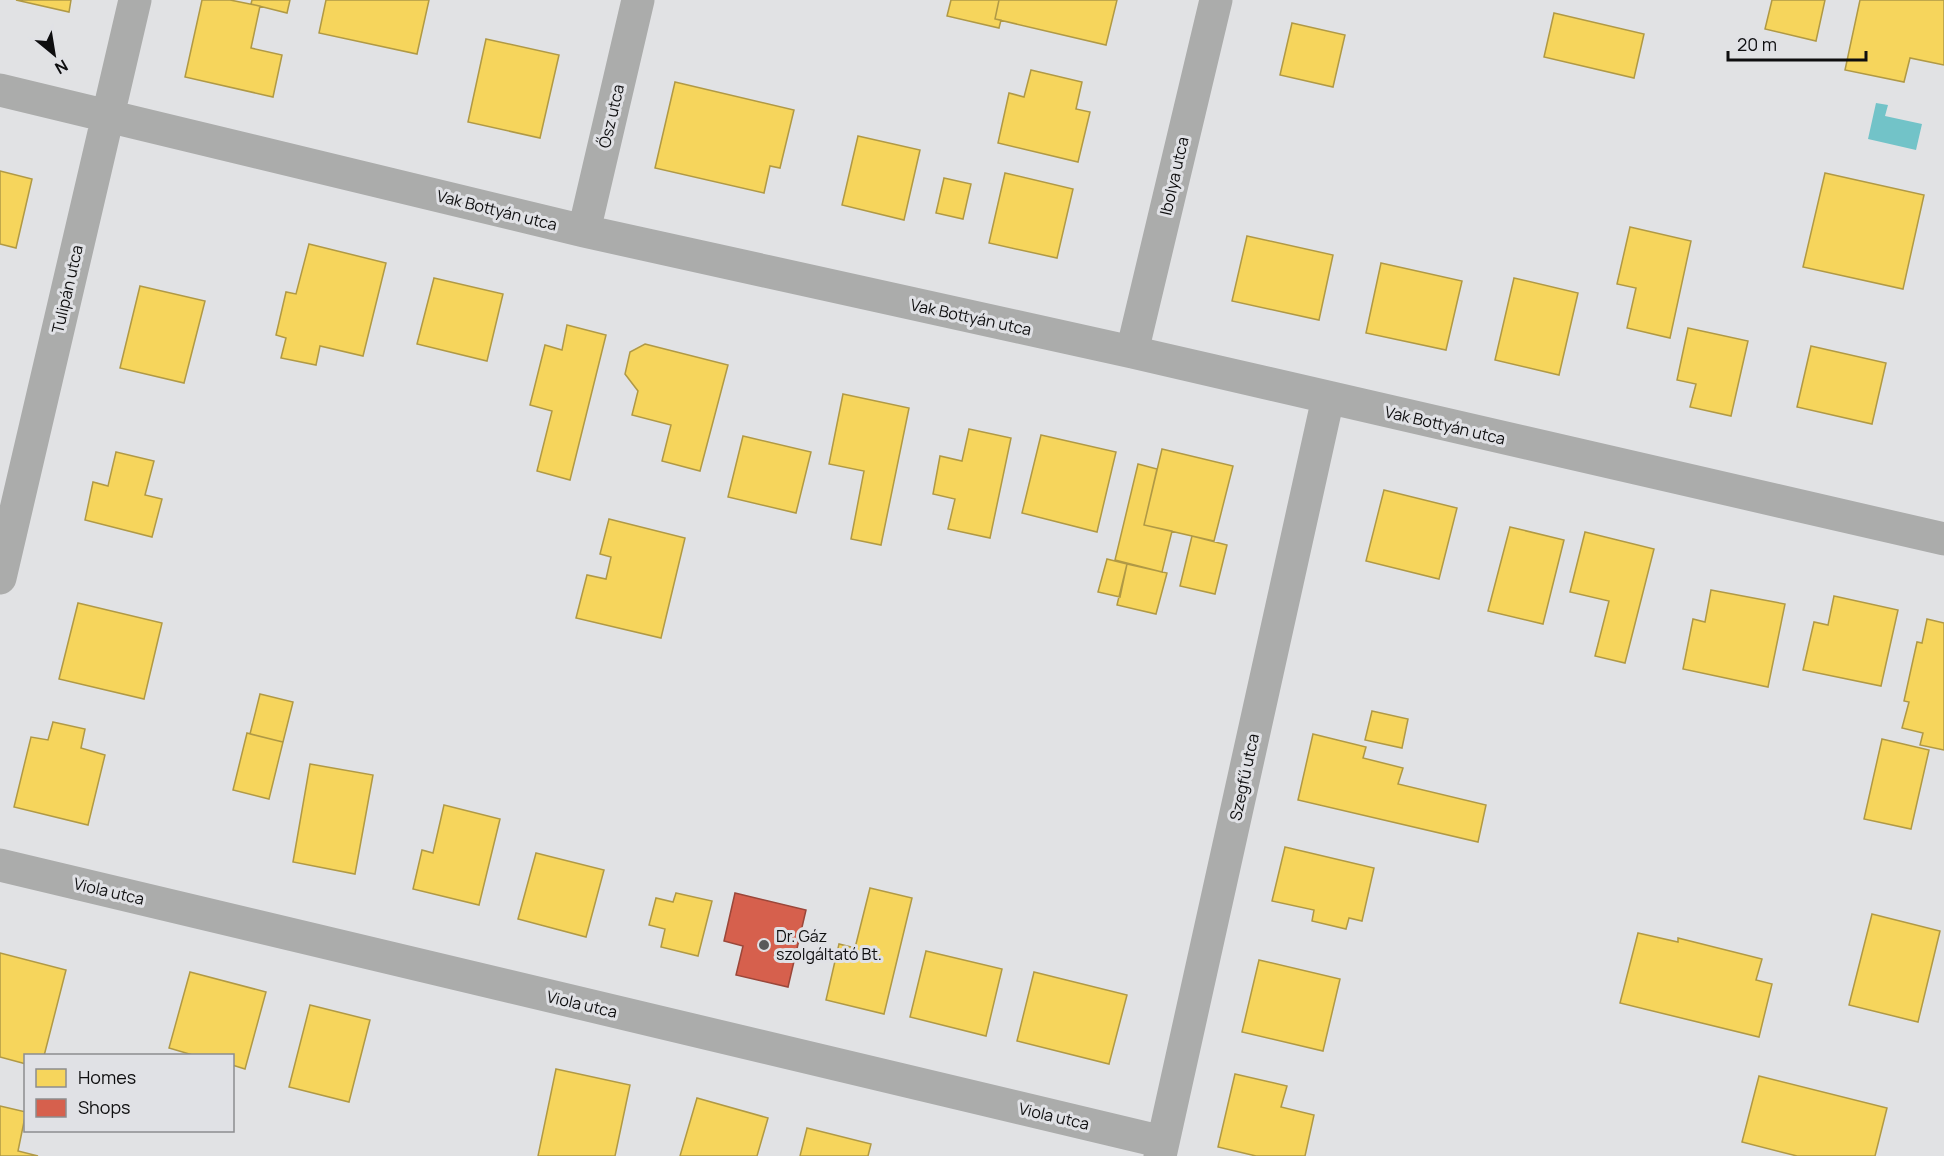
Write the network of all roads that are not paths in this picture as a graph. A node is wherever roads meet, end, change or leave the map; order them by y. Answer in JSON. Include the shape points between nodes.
{"nodes":[{"id":1,"x":135,"y":0,"type":"edge"},
{"id":2,"x":638,"y":0,"type":"edge"},
{"id":3,"x":1216,"y":0,"type":"edge"},
{"id":4,"x":0,"y":90,"type":"edge"},
{"id":5,"x":108,"y":115,"type":"junction"},
{"id":6,"x":584,"y":231,"type":"junction"},
{"id":7,"x":1132,"y":352,"type":"junction"},
{"id":8,"x":1328,"y":398,"type":"junction"},
{"id":9,"x":1944,"y":539,"type":"edge"},
{"id":10,"x":0,"y":578,"type":"edge"},
{"id":11,"x":0,"y":865,"type":"edge"},
{"id":12,"x":1162,"y":1149,"type":"edge"}],
"edges":[{"from":1,"to":5,"type":"street","name":"Tulipán utca"},
{"from":2,"to":6,"type":"street","name":"Ősz utca"},
{"from":3,"to":7,"type":"street","name":"Ibolya utca"},
{"from":4,"to":5,"type":"street","name":"Vak Bottyán utca"},
{"from":5,"to":6,"type":"street","name":"Vak Bottyán utca"},
{"from":5,"to":10,"type":"street","name":"Tulipán utca"},
{"from":6,"to":7,"type":"street","name":"Vak Bottyán utca"},
{"from":7,"to":8,"type":"street","name":"Vak Bottyán utca"},
{"from":8,"to":9,"type":"street","name":"Vak Bottyán utca"},
{"from":8,"to":12,"type":"street","name":"Szegfű utca"},
{"from":11,"to":12,"type":"street","name":"Viola utca"}]}
